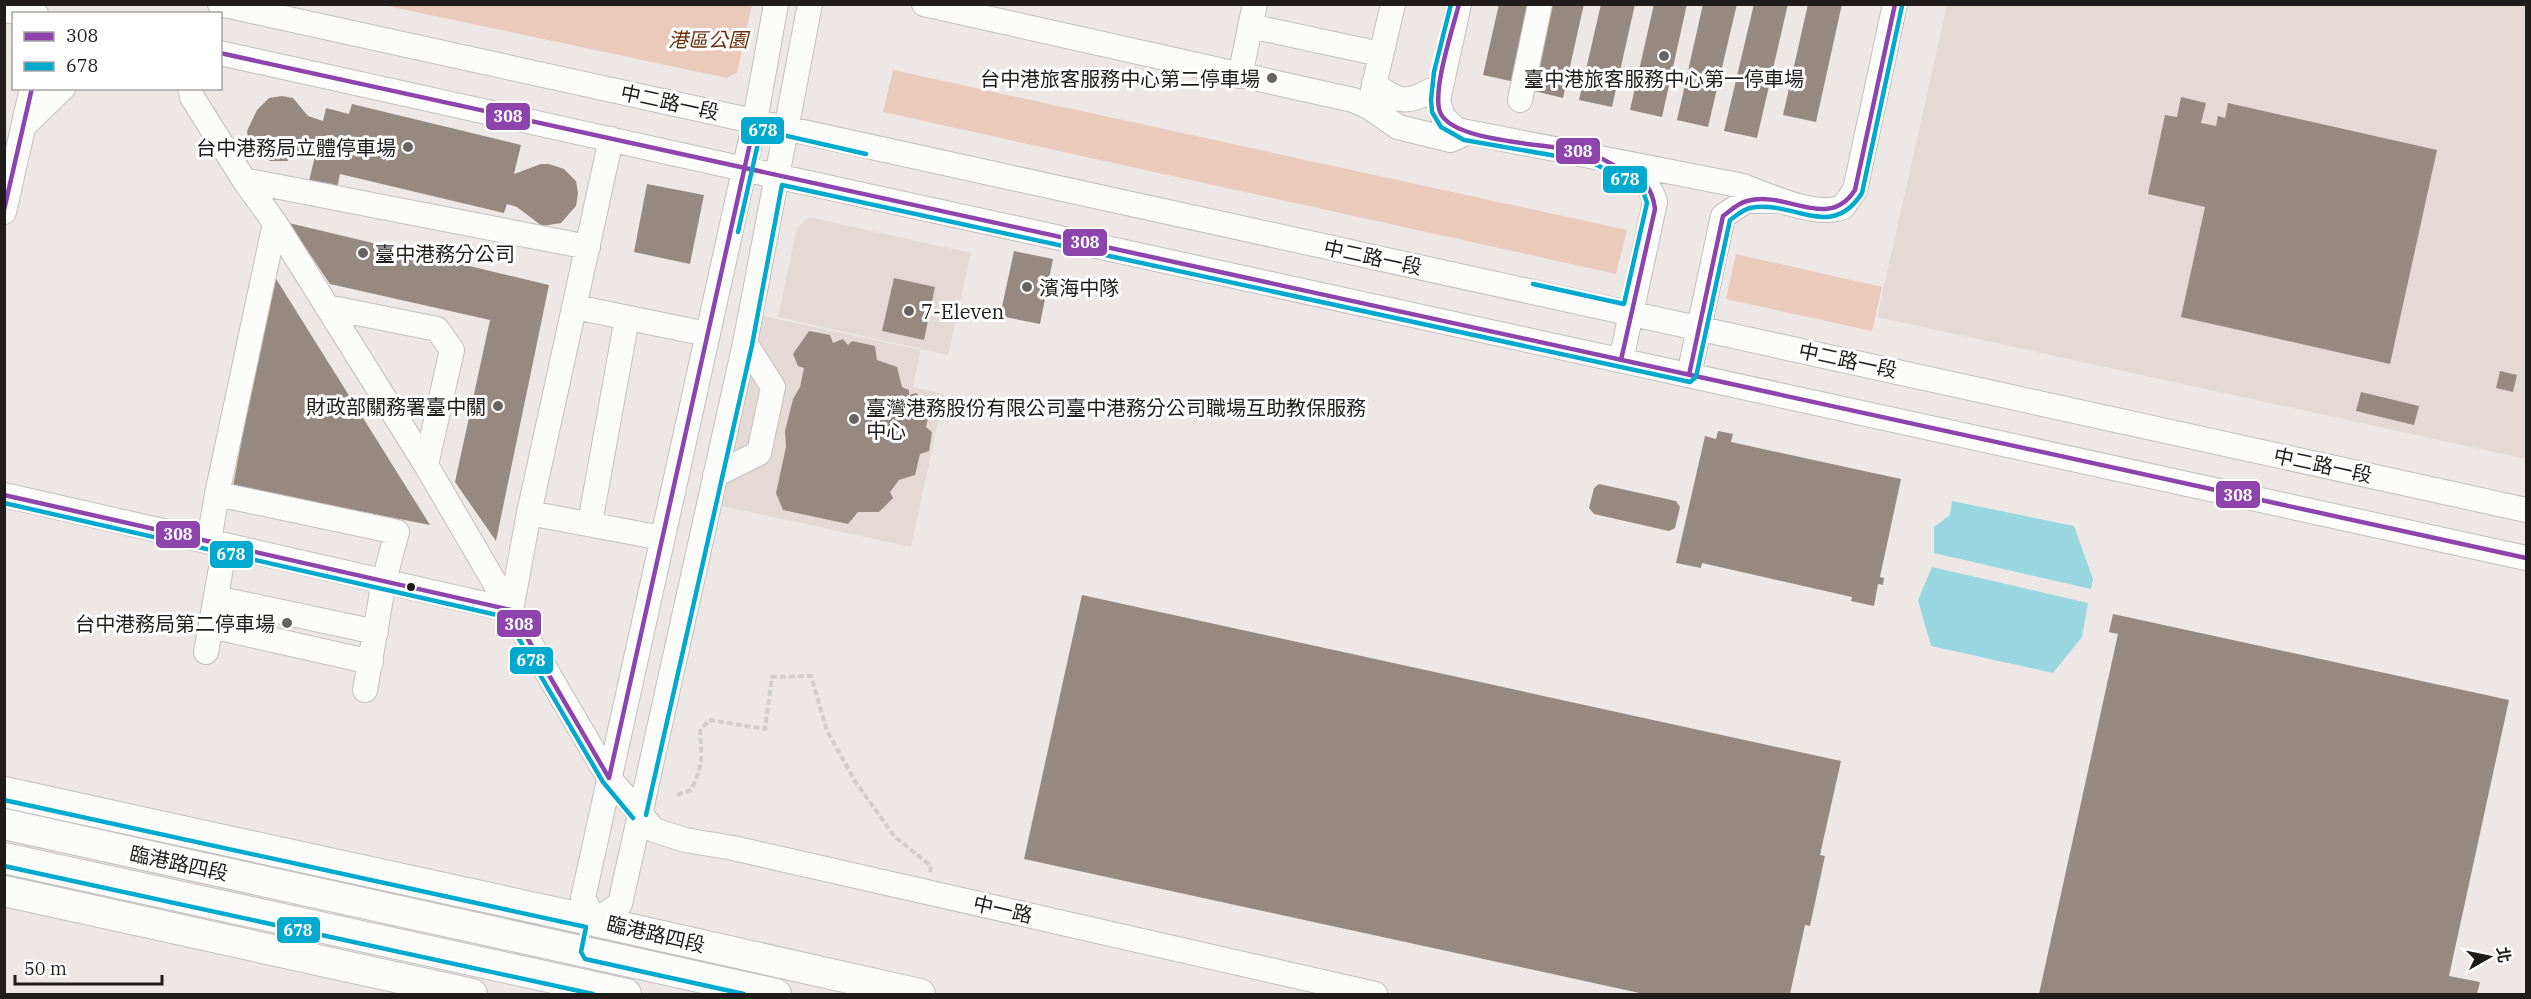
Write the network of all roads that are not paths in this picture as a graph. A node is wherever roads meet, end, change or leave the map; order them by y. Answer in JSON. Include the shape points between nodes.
{"nodes":[{"id":1,"x":220,"y":4,"type":"edge"},
{"id":2,"x":776,"y":4,"type":"edge"},
{"id":3,"x":810,"y":4,"type":"edge"},
{"id":4,"x":924,"y":4,"type":"edge"},
{"id":5,"x":1393,"y":4,"type":"edge"},
{"id":6,"x":1459,"y":4,"type":"edge"},
{"id":7,"x":1540,"y":4,"type":"edge"},
{"id":8,"x":1895,"y":4,"type":"edge"},
{"id":9,"x":4,"y":10,"type":"edge"},
{"id":10,"x":20,"y":12,"type":"edge"},
{"id":11,"x":1253,"y":15,"type":"edge"},
{"id":12,"x":222,"y":53,"type":"edge"},
{"id":13,"x":1380,"y":54,"type":"junction"},
{"id":14,"x":1240,"y":76,"type":"junction"},
{"id":15,"x":1374,"y":82,"type":"junction"},
{"id":16,"x":1441,"y":85,"type":"junction"},
{"id":17,"x":32,"y":90,"type":"edge"},
{"id":18,"x":61,"y":90,"type":"edge"},
{"id":19,"x":190,"y":90,"type":"edge"},
{"id":20,"x":1520,"y":100,"type":"dead end"},
{"id":21,"x":1369,"y":106,"type":"junction"},
{"id":22,"x":755,"y":121,"type":"junction"},
{"id":23,"x":24,"y":126,"type":"junction"},
{"id":24,"x":786,"y":129,"type":"junction"},
{"id":25,"x":1466,"y":133,"type":"junction"},
{"id":26,"x":611,"y":139,"type":"junction"},
{"id":27,"x":1593,"y":155,"type":"junction"},
{"id":28,"x":744,"y":169,"type":"junction"},
{"id":29,"x":776,"y":176,"type":"junction"},
{"id":30,"x":244,"y":180,"type":"junction"},
{"id":31,"x":1786,"y":201,"type":"junction"},
{"id":32,"x":4,"y":212,"type":"edge"},
{"id":33,"x":275,"y":223,"type":"junction"},
{"id":34,"x":588,"y":247,"type":"junction"},
{"id":35,"x":327,"y":307,"type":"junction"},
{"id":36,"x":575,"y":307,"type":"junction"},
{"id":37,"x":1630,"y":313,"type":"junction"},
{"id":38,"x":627,"y":318,"type":"junction"},
{"id":39,"x":1700,"y":328,"type":"junction"},
{"id":40,"x":707,"y":334,"type":"junction"},
{"id":41,"x":745,"y":343,"type":"junction"},
{"id":42,"x":1621,"y":360,"type":"junction"},
{"id":43,"x":1689,"y":375,"type":"junction"},
{"id":44,"x":426,"y":465,"type":"junction"},
{"id":45,"x":715,"y":475,"type":"junction"},
{"id":46,"x":217,"y":494,"type":"junction"},
{"id":47,"x":4,"y":495,"type":"edge"},
{"id":48,"x":2526,"y":510,"type":"edge"},
{"id":49,"x":529,"y":513,"type":"junction"},
{"id":50,"x":590,"y":523,"type":"junction"},
{"id":51,"x":662,"y":538,"type":"junction"},
{"id":52,"x":217,"y":543,"type":"junction"},
{"id":53,"x":2526,"y":558,"type":"edge"},
{"id":54,"x":384,"y":581,"type":"junction"},
{"id":55,"x":216,"y":598,"type":"junction"},
{"id":56,"x":512,"y":610,"type":"junction"},
{"id":57,"x":211,"y":626,"type":"junction"},
{"id":58,"x":376,"y":633,"type":"junction"},
{"id":59,"x":206,"y":652,"type":"dead end"},
{"id":60,"x":371,"y":662,"type":"junction"},
{"id":61,"x":365,"y":690,"type":"dead end"},
{"id":62,"x":609,"y":778,"type":"junction"},
{"id":63,"x":4,"y":792,"type":"edge"},
{"id":64,"x":639,"y":813,"type":"junction"},
{"id":65,"x":4,"y":824,"type":"edge"},
{"id":66,"x":4,"y":858,"type":"edge"},
{"id":67,"x":4,"y":891,"type":"edge"},
{"id":68,"x":595,"y":921,"type":"junction"},
{"id":69,"x":588,"y":952,"type":"junction"},
{"id":70,"x":579,"y":989,"type":"edge"},
{"id":71,"x":472,"y":994,"type":"edge"},
{"id":72,"x":626,"y":994,"type":"edge"},
{"id":73,"x":776,"y":994,"type":"edge"},
{"id":74,"x":920,"y":994,"type":"edge"},
{"id":75,"x":1375,"y":994,"type":"edge"}],
"edges":[{"from":1,"to":22,"type":"street","name":"中二路一段"},
{"from":2,"to":22,"type":"street"},
{"from":3,"to":24,"type":"street"},
{"from":4,"to":14,"type":"street"},
{"from":5,"to":13,"type":"street"},
{"from":6,"to":16,"type":"street"},
{"from":7,"to":20,"type":"street"},
{"from":8,"to":31,"type":"street","via":[[1851,200],[1843,207],[1823,211]]},
{"from":9,"to":10,"type":"street"},
{"from":11,"to":13,"type":"street"},
{"from":11,"to":14,"type":"street"},
{"from":12,"to":26,"type":"street"},
{"from":13,"to":15,"type":"street"},
{"from":14,"to":21,"type":"street"},
{"from":15,"to":16,"type":"street","via":[[1390,97],[1404,100]]},
{"from":15,"to":21,"type":"street"},
{"from":16,"to":25,"type":"street","via":[[1438,101],[1443,117]]},
{"from":17,"to":23,"type":"street"},
{"from":18,"to":23,"type":"street"},
{"from":19,"to":30,"type":"street","name":"中一路"},
{"from":21,"to":25,"type":"street","via":[[1398,127],[1452,140]]},
{"from":22,"to":24,"type":"street","name":"中二路一段"},
{"from":22,"to":28,"type":"street"},
{"from":23,"to":32,"type":"street"},
{"from":24,"to":29,"type":"street"},
{"from":24,"to":37,"type":"street","name":"中二路一段"},
{"from":25,"to":27,"type":"street"},
{"from":26,"to":28,"type":"street"},
{"from":26,"to":34,"type":"street"},
{"from":27,"to":31,"type":"street","via":[[1743,186]]},
{"from":27,"to":37,"type":"street","via":[[1642,180],[1655,202]]},
{"from":28,"to":29,"type":"street"},
{"from":28,"to":40,"type":"street"},
{"from":29,"to":41,"type":"street"},
{"from":29,"to":42,"type":"street"},
{"from":30,"to":33,"type":"street","name":"中一路"},
{"from":30,"to":34,"type":"street"},
{"from":31,"to":39,"type":"street","via":[[1746,201],[1723,216]]},
{"from":33,"to":35,"type":"street","name":"中一路"},
{"from":33,"to":46,"type":"street"},
{"from":34,"to":36,"type":"street"},
{"from":35,"to":44,"type":"street","name":"中一路"},
{"from":35,"to":44,"type":"street","via":[[437,329],[452,350]]},
{"from":36,"to":38,"type":"street"},
{"from":36,"to":49,"type":"street"},
{"from":37,"to":39,"type":"street","name":"中二路一段"},
{"from":37,"to":42,"type":"street"},
{"from":38,"to":40,"type":"street"},
{"from":38,"to":50,"type":"street"},
{"from":39,"to":43,"type":"street"},
{"from":39,"to":48,"type":"street","name":"中二路一段"},
{"from":40,"to":51,"type":"street"},
{"from":41,"to":45,"type":"street"},
{"from":41,"to":45,"type":"street","via":[[773,387],[759,453]]},
{"from":42,"to":43,"type":"street"},
{"from":43,"to":53,"type":"street"},
{"from":44,"to":56,"type":"street","name":"中一路"},
{"from":45,"to":64,"type":"street"},
{"from":46,"to":52,"type":"street"},
{"from":46,"to":54,"type":"street","via":[[397,532]]},
{"from":47,"to":52,"type":"street"},
{"from":49,"to":50,"type":"street"},
{"from":49,"to":56,"type":"street"},
{"from":50,"to":51,"type":"street"},
{"from":51,"to":62,"type":"street"},
{"from":52,"to":54,"type":"street"},
{"from":52,"to":55,"type":"street"},
{"from":54,"to":56,"type":"street"},
{"from":54,"to":58,"type":"street"},
{"from":55,"to":57,"type":"street"},
{"from":55,"to":58,"type":"street"},
{"from":56,"to":62,"type":"street","name":"中一路"},
{"from":57,"to":59,"type":"street"},
{"from":57,"to":60,"type":"street"},
{"from":58,"to":60,"type":"street"},
{"from":60,"to":61,"type":"street"},
{"from":62,"to":64,"type":"street","name":"中一路"},
{"from":62,"to":68,"type":"street","via":[[583,898]]},
{"from":63,"to":68,"type":"main road","name":"臨港路四段"},
{"from":64,"to":68,"type":"street","via":[[620,904]]},
{"from":64,"to":75,"type":"street","name":"中一路","via":[[654,830],[685,840]]},
{"from":65,"to":69,"type":"main road","name":"臨港路四段"},
{"from":66,"to":70,"type":"main road","name":"臨港路四段"},
{"from":67,"to":71,"type":"main road"},
{"from":68,"to":69,"type":"street"},
{"from":68,"to":74,"type":"main road","name":"臨港路四段"},
{"from":69,"to":70,"type":"street"},
{"from":69,"to":73,"type":"main road","name":"臨港路四段"},
{"from":70,"to":72,"type":"main road","name":"臨港路四段"}]}
